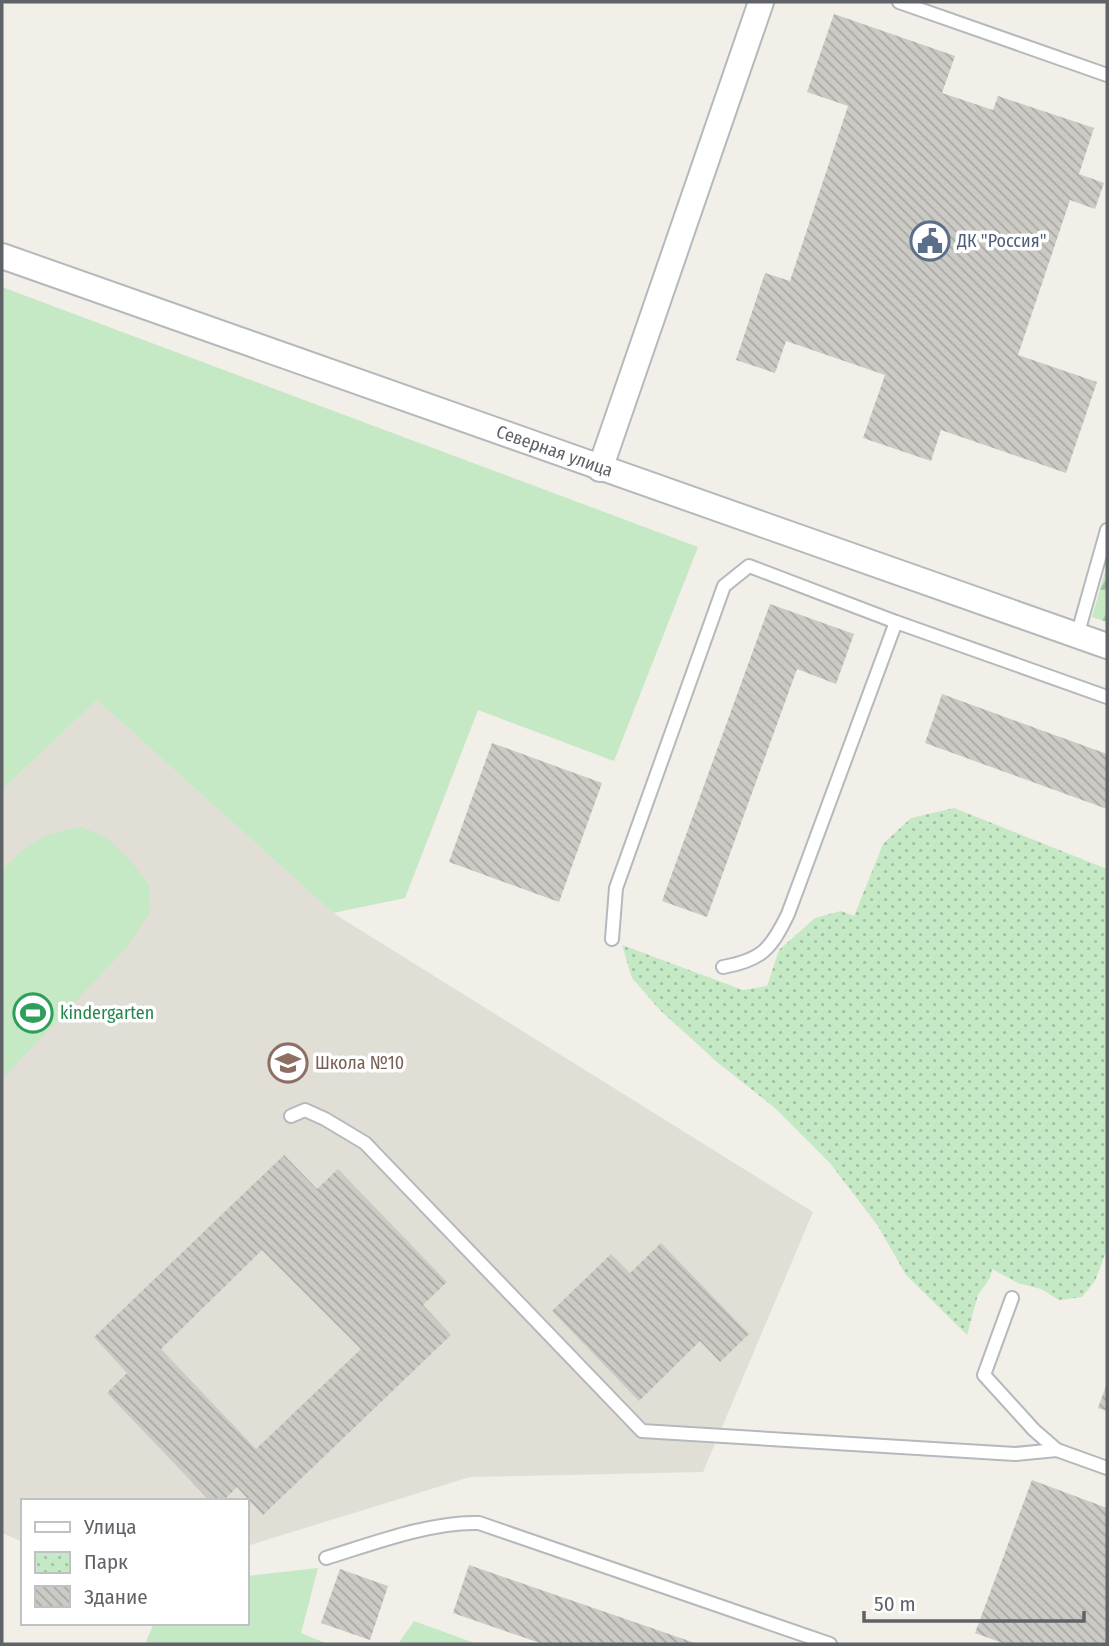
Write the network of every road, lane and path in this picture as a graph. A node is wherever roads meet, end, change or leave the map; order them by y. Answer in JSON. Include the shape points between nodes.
{"nodes":[{"id":1,"x":761,"y":2,"type":"edge"},
{"id":2,"x":899,"y":2,"type":"edge"},
{"id":3,"x":1107,"y":75,"type":"edge"},
{"id":4,"x":2,"y":256,"type":"edge"},
{"id":5,"x":600,"y":469,"type":"junction"},
{"id":6,"x":1107,"y":530,"type":"edge"},
{"id":7,"x":895,"y":622,"type":"junction"},
{"id":8,"x":1077,"y":636,"type":"junction"},
{"id":9,"x":1107,"y":646,"type":"edge"},
{"id":10,"x":1107,"y":697,"type":"edge"},
{"id":11,"x":612,"y":939,"type":"dead end"},
{"id":12,"x":723,"y":967,"type":"dead end"},
{"id":13,"x":291,"y":1116,"type":"dead end"},
{"id":14,"x":1012,"y":1297,"type":"dead end"},
{"id":15,"x":1057,"y":1450,"type":"junction"},
{"id":16,"x":1107,"y":1468,"type":"edge"},
{"id":17,"x":326,"y":1558,"type":"dead end"},
{"id":18,"x":830,"y":1644,"type":"edge"}],
"edges":[{"from":1,"to":5,"type":"street"},
{"from":2,"to":3,"type":"lane"},
{"from":4,"to":5,"type":"street","name":"Северная улица"},
{"from":5,"to":8,"type":"street","name":"Северная улица"},
{"from":6,"to":8,"type":"lane"},
{"from":7,"to":10,"type":"lane"},
{"from":7,"to":11,"type":"lane","via":[[749,566],[724,586],[616,888]]},
{"from":7,"to":12,"type":"lane","via":[[788,914],[766,951],[747,962]]},
{"from":8,"to":9,"type":"street","name":"Северная улица"},
{"from":13,"to":15,"type":"lane","via":[[305,1110],[365,1143],[642,1431],[1015,1454]]},
{"from":14,"to":15,"type":"lane","via":[[985,1375]]},
{"from":15,"to":16,"type":"lane"},
{"from":17,"to":18,"type":"lane","via":[[462,1522],[480,1523]]}]}
